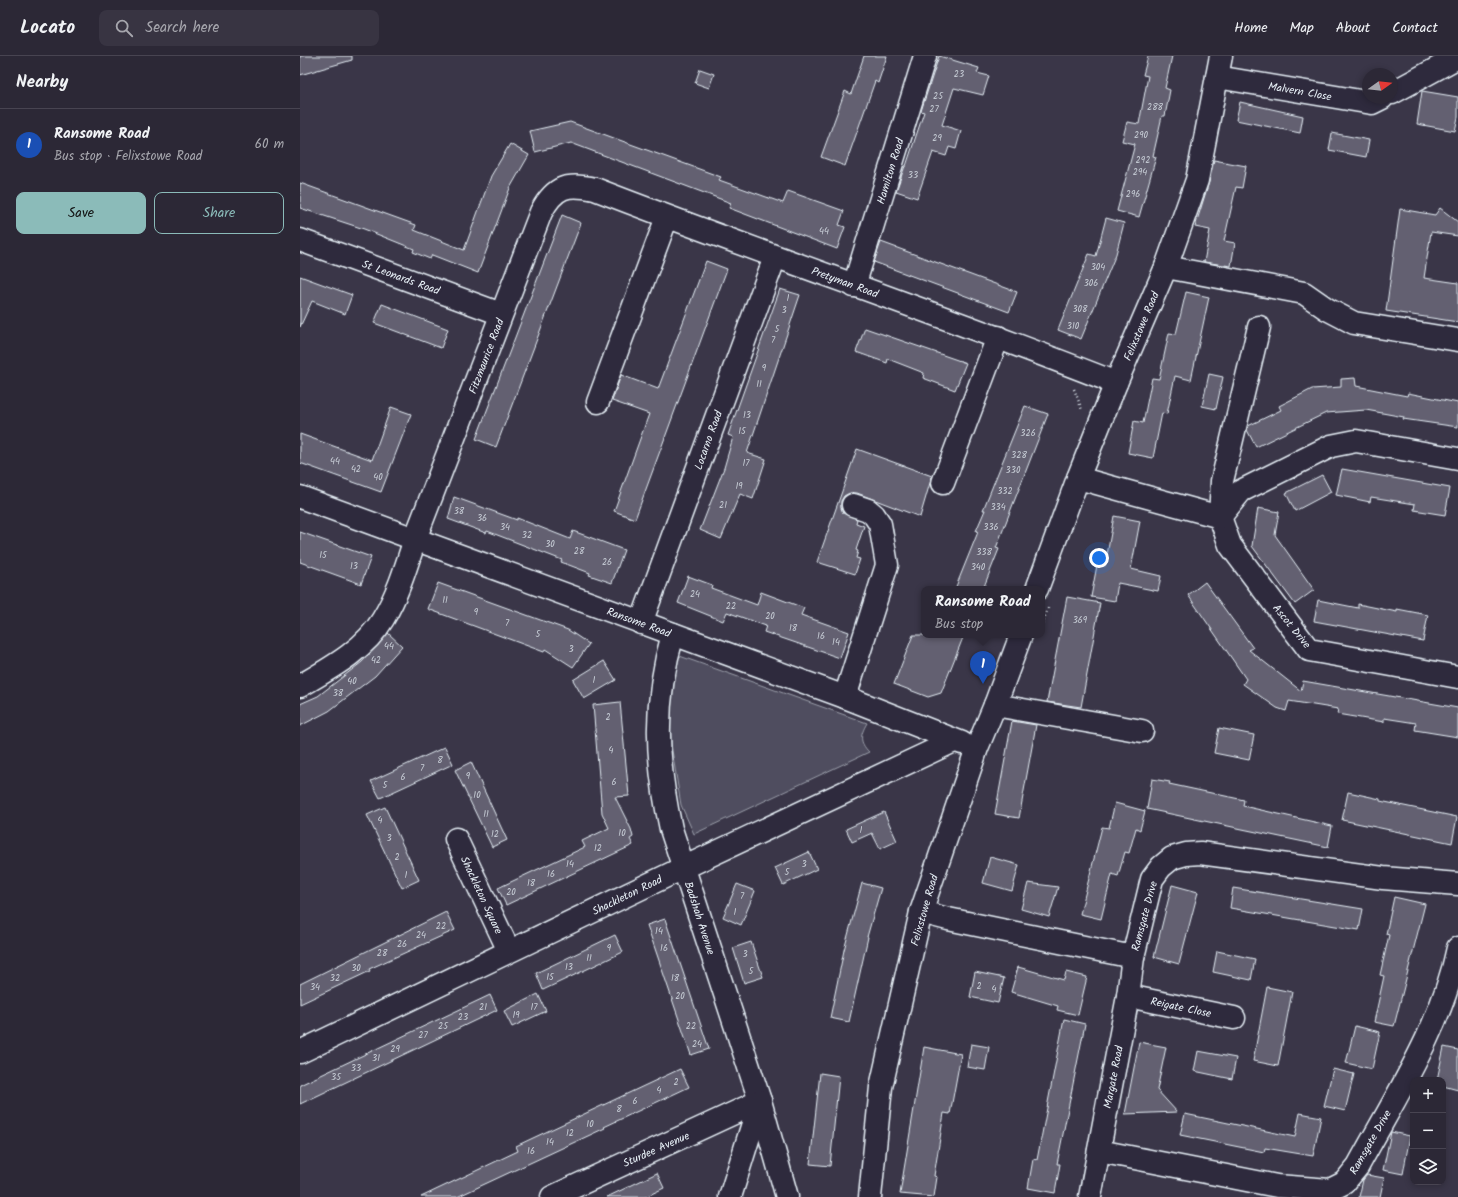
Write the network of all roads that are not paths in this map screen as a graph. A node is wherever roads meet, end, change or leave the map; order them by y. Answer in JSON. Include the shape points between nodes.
{"nodes":[{"id":1,"x":925,"y":56,"type":"edge"},
{"id":2,"x":1458,"y":58,"type":"edge"},
{"id":3,"x":1219,"y":66,"type":"edge"},
{"id":4,"x":1398,"y":89,"type":"edge"},
{"id":5,"x":1362,"y":101,"type":"edge"},
{"id":6,"x":572,"y":186,"type":"joint"},
{"id":7,"x":667,"y":217,"type":"junction"},
{"id":8,"x":300,"y":240,"type":"edge"},
{"id":9,"x":775,"y":257,"type":"junction"},
{"id":10,"x":1166,"y":267,"type":"junction"},
{"id":11,"x":854,"y":286,"type":"junction"},
{"id":12,"x":501,"y":314,"type":"junction"},
{"id":13,"x":1259,"y":327,"type":"dead end"},
{"id":14,"x":998,"y":337,"type":"junction"},
{"id":15,"x":1458,"y":340,"type":"edge"},
{"id":16,"x":1116,"y":383,"type":"junction"},
{"id":17,"x":598,"y":402,"type":"dead end"},
{"id":18,"x":1458,"y":459,"type":"edge"},
{"id":19,"x":1078,"y":478,"type":"junction"},
{"id":20,"x":943,"y":483,"type":"dead end"},
{"id":21,"x":300,"y":497,"type":"edge"},
{"id":22,"x":853,"y":505,"type":"dead end"},
{"id":23,"x":1220,"y":517,"type":"junction"},
{"id":24,"x":415,"y":539,"type":"junction"},
{"id":25,"x":1038,"y":586,"type":"edge"},
{"id":26,"x":641,"y":623,"type":"junction"},
{"id":27,"x":673,"y":634,"type":"junction"},
{"id":28,"x":1020,"y":638,"type":"edge"},
{"id":29,"x":1458,"y":677,"type":"edge"},
{"id":30,"x":300,"y":686,"type":"edge"},
{"id":31,"x":845,"y":697,"type":"junction"},
{"id":32,"x":996,"y":705,"type":"junction"},
{"id":33,"x":1142,"y":731,"type":"dead end"},
{"id":34,"x":954,"y":741,"type":"junction"},
{"id":35,"x":977,"y":748,"type":"junction"},
{"id":36,"x":456,"y":839,"type":"dead end"},
{"id":37,"x":683,"y":868,"type":"junction"},
{"id":38,"x":1458,"y":884,"type":"edge"},
{"id":39,"x":921,"y":912,"type":"junction"},
{"id":40,"x":1458,"y":948,"type":"edge"},
{"id":41,"x":509,"y":951,"type":"junction"},
{"id":42,"x":1133,"y":957,"type":"junction"},
{"id":43,"x":1128,"y":996,"type":"junction"},
{"id":44,"x":1234,"y":1018,"type":"dead end"},
{"id":45,"x":300,"y":1052,"type":"edge"},
{"id":46,"x":760,"y":1101,"type":"junction"},
{"id":47,"x":1099,"y":1151,"type":"junction"},
{"id":48,"x":1276,"y":1192,"type":"edge"},
{"id":49,"x":552,"y":1197,"type":"edge"},
{"id":50,"x":730,"y":1197,"type":"edge"},
{"id":51,"x":787,"y":1197,"type":"edge"},
{"id":52,"x":870,"y":1197,"type":"edge"},
{"id":53,"x":1090,"y":1197,"type":"edge"}],
"edges":[{"from":1,"to":11,"type":"street","name":"Hamilton Road"},
{"from":2,"to":4,"type":"street"},
{"from":3,"to":5,"type":"street","name":"Malvern Close"},
{"from":3,"to":10,"type":"street","name":"Felixstowe Road","via":[[1197,180]]},
{"from":6,"to":7,"type":"street","name":"Pretyman Road","via":[[595,189]]},
{"from":6,"to":12,"type":"street","name":"Fitzmaurice Road","via":[[557,191],[548,198]]},
{"from":7,"to":9,"type":"street","name":"Pretyman Road"},
{"from":7,"to":17,"type":"street"},
{"from":8,"to":12,"type":"street","name":"St Leonards Road"},
{"from":9,"to":11,"type":"street","name":"Pretyman Road"},
{"from":9,"to":26,"type":"street","name":"Locarno Road"},
{"from":10,"to":15,"type":"street","via":[[1304,293],[1354,323]]},
{"from":10,"to":16,"type":"street","name":"Felixstowe Road"},
{"from":11,"to":14,"type":"street","name":"Pretyman Road"},
{"from":12,"to":24,"type":"street","name":"Fitzmaurice Road"},
{"from":13,"to":23,"type":"street","via":[[1222,481]]},
{"from":14,"to":16,"type":"street","name":"Pretyman Road"},
{"from":14,"to":20,"type":"street"},
{"from":16,"to":19,"type":"street","name":"Felixstowe Road"},
{"from":18,"to":23,"type":"street","via":[[1356,441],[1332,446],[1242,491]]},
{"from":19,"to":23,"type":"street"},
{"from":19,"to":25,"type":"street","name":"Felixstowe Road"},
{"from":21,"to":24,"type":"street","name":"Ransome Road"},
{"from":22,"to":31,"type":"street","via":[[868,510],[886,521],[887,565]]},
{"from":23,"to":29,"type":"street","name":"Ascot Drive","via":[[1230,545],[1309,650]]},
{"from":24,"to":26,"type":"street","name":"Ransome Road"},
{"from":24,"to":30,"type":"street","name":"Fitzmaurice Road","via":[[400,585],[382,620],[364,642],[338,664]]},
{"from":26,"to":27,"type":"street","name":"Ransome Road"},
{"from":27,"to":31,"type":"street","name":"Ransome Road"},
{"from":27,"to":37,"type":"street","name":"Badshah Avenue","via":[[665,661],[658,716],[659,757],[671,830]]},
{"from":28,"to":32,"type":"street","name":"Felixstowe Road"},
{"from":31,"to":34,"type":"street","name":"Ransome Road"},
{"from":32,"to":33,"type":"street"},
{"from":32,"to":35,"type":"street","name":"Felixstowe Road"},
{"from":34,"to":35,"type":"street","name":"Ransome Road"},
{"from":34,"to":37,"type":"street","name":"Shackleton Road"},
{"from":35,"to":39,"type":"street","name":"Felixstowe Road"},
{"from":36,"to":41,"type":"street","name":"Shackleton Square"},
{"from":37,"to":41,"type":"street","name":"Shackleton Road"},
{"from":37,"to":46,"type":"street","name":"Badshah Avenue"},
{"from":38,"to":42,"type":"street","name":"Ramsgate Drive","via":[[1383,878],[1200,853],[1186,854],[1172,858],[1152,879]]},
{"from":39,"to":42,"type":"street","name":"Ramsgate Drive","via":[[948,920]]},
{"from":39,"to":52,"type":"street","name":"Felixstowe Road","via":[[881,1086]]},
{"from":40,"to":48,"type":"street","name":"Ramsgate Drive","via":[[1455,964],[1430,1032],[1358,1166],[1344,1183],[1330,1190]]},
{"from":41,"to":45,"type":"street","name":"Shackleton Road"},
{"from":42,"to":43,"type":"street","name":"Margate Road"},
{"from":43,"to":44,"type":"street","name":"Reigate Close"},
{"from":43,"to":47,"type":"street","name":"Margate Road"},
{"from":46,"to":49,"type":"street","name":"Sturdee Avenue"},
{"from":46,"to":50,"type":"street"},
{"from":46,"to":51,"type":"street","name":"Badshah Avenue"},
{"from":47,"to":48,"type":"street","name":"Ramsgate Drive"},
{"from":47,"to":53,"type":"street","name":"Margate Road"}]}
